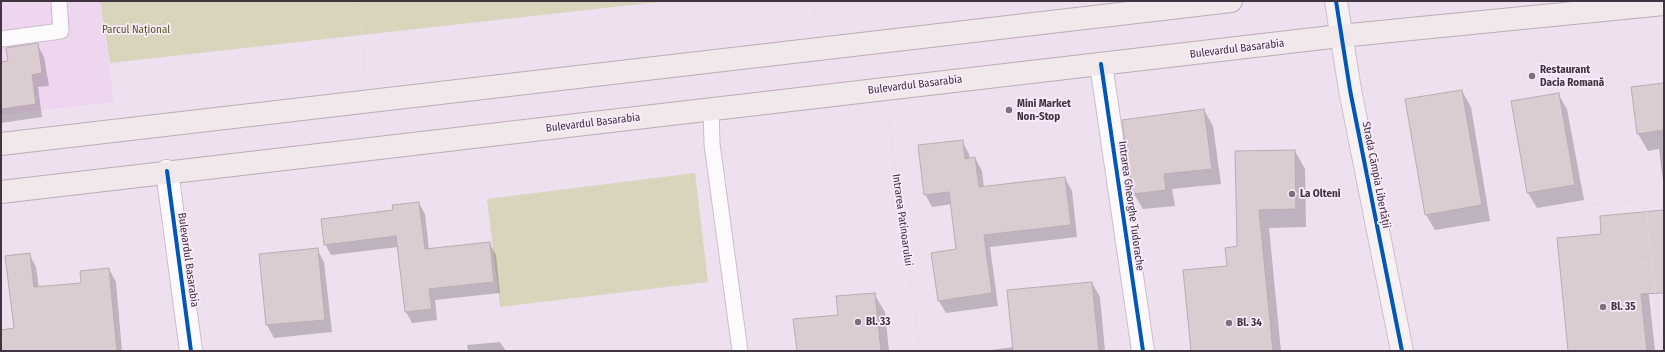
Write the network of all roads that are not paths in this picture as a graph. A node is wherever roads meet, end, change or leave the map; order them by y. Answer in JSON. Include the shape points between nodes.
{"nodes":[{"id":1,"x":59,"y":1,"type":"edge"},
{"id":2,"x":1231,"y":1,"type":"edge"},
{"id":3,"x":1336,"y":1,"type":"edge"},
{"id":4,"x":1664,"y":4,"type":"edge"},
{"id":5,"x":1340,"y":36,"type":"junction"},
{"id":6,"x":1,"y":39,"type":"edge"},
{"id":7,"x":1101,"y":64,"type":"junction"},
{"id":8,"x":711,"y":109,"type":"junction"},
{"id":9,"x":1,"y":144,"type":"edge"},
{"id":10,"x":167,"y":171,"type":"junction"},
{"id":11,"x":1,"y":192,"type":"edge"},
{"id":12,"x":191,"y":351,"type":"edge"},
{"id":13,"x":740,"y":351,"type":"edge"},
{"id":14,"x":1142,"y":351,"type":"edge"},
{"id":15,"x":1402,"y":351,"type":"edge"}],
"edges":[{"from":1,"to":6,"type":"lane","via":[[62,31]]},
{"from":2,"to":9,"type":"main road"},
{"from":3,"to":5,"type":"street","name":"Strada Câmpia Libertății"},
{"from":4,"to":5,"type":"main road","name":"Bulevardul Basarabia"},
{"from":5,"to":7,"type":"main road","name":"Bulevardul Basarabia"},
{"from":5,"to":15,"type":"street","name":"Strada Câmpia Libertății"},
{"from":7,"to":8,"type":"main road","name":"Bulevardul Basarabia"},
{"from":7,"to":14,"type":"street","name":"Intrarea Gheorghe Tudorache"},
{"from":8,"to":10,"type":"main road","name":"Bulevardul Basarabia"},
{"from":8,"to":13,"type":"lane","via":[[712,144]]},
{"from":10,"to":11,"type":"main road","name":"Bulevardul Basarabia"},
{"from":10,"to":12,"type":"street","name":"Bulevardul Basarabia"}]}
